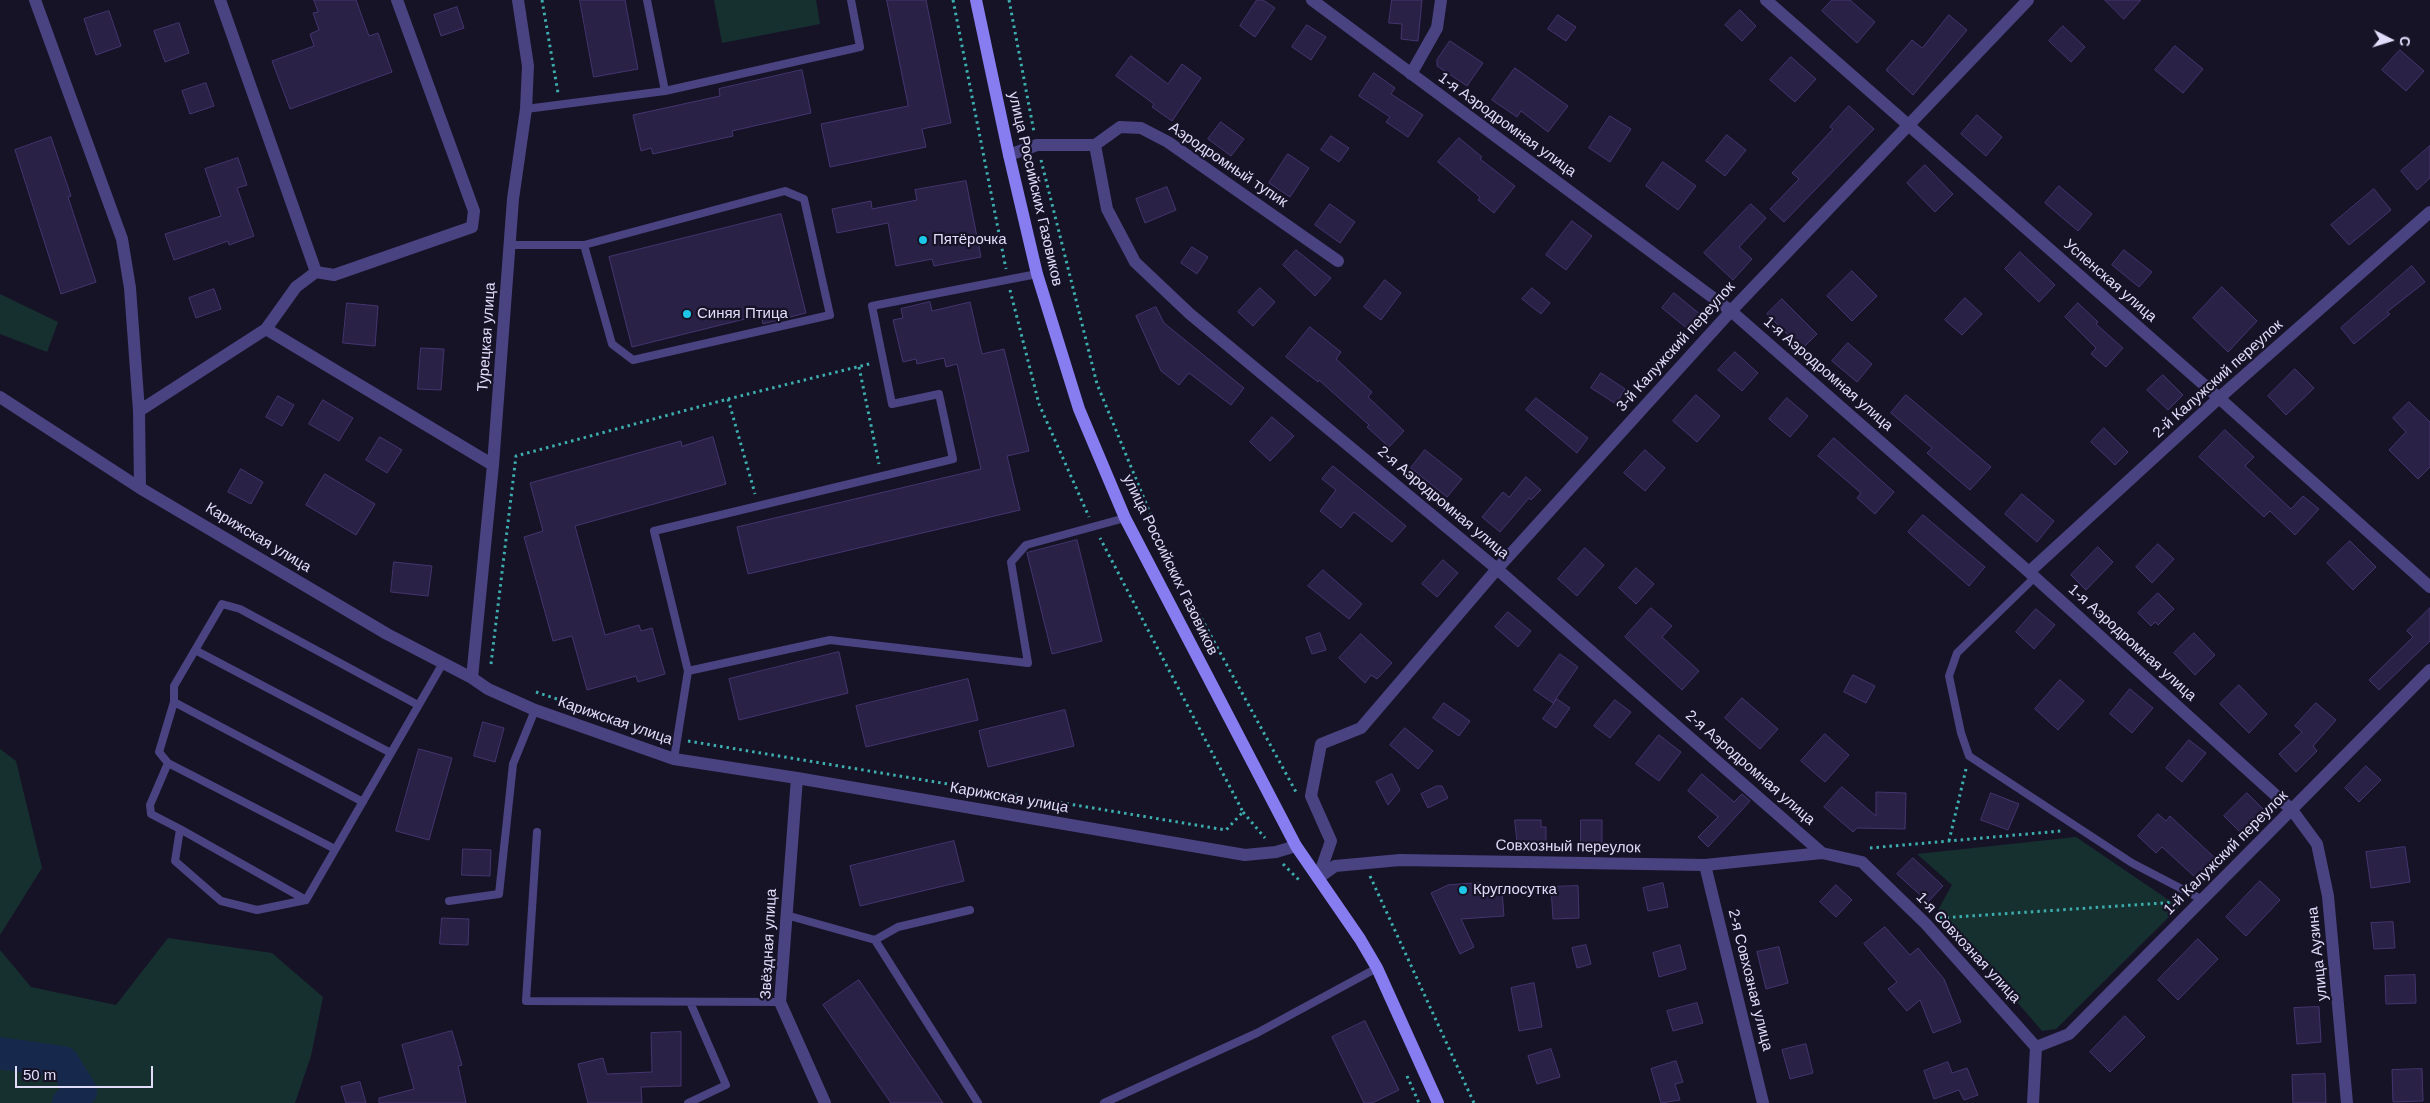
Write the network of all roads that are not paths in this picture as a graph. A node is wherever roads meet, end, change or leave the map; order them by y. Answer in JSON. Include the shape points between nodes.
{"nodes":[{"id":1,"x":35,"y":0,"type":"edge"},
{"id":2,"x":220,"y":0,"type":"edge"},
{"id":3,"x":397,"y":0,"type":"edge"},
{"id":4,"x":518,"y":0,"type":"edge"},
{"id":5,"x":647,"y":0,"type":"edge"},
{"id":6,"x":852,"y":0,"type":"edge"},
{"id":7,"x":976,"y":0,"type":"edge"},
{"id":8,"x":1312,"y":0,"type":"edge"},
{"id":9,"x":1441,"y":0,"type":"edge"},
{"id":10,"x":1766,"y":0,"type":"edge"},
{"id":11,"x":2028,"y":0,"type":"edge"},
{"id":12,"x":1411,"y":74,"type":"junction"},
{"id":13,"x":665,"y":91,"type":"junction"},
{"id":14,"x":526,"y":108,"type":"junction"},
{"id":15,"x":1908,"y":125,"type":"junction"},
{"id":16,"x":1095,"y":145,"type":"junction"},
{"id":17,"x":1009,"y":155,"type":"junction"},
{"id":18,"x":2430,"y":212,"type":"edge"},
{"id":19,"x":510,"y":245,"type":"junction"},
{"id":20,"x":584,"y":245,"type":"junction"},
{"id":21,"x":1338,"y":260,"type":"dead end"},
{"id":22,"x":316,"y":272,"type":"junction"},
{"id":23,"x":1037,"y":274,"type":"junction"},
{"id":24,"x":1731,"y":311,"type":"junction"},
{"id":25,"x":266,"y":329,"type":"junction"},
{"id":26,"x":0,"y":397,"type":"edge"},
{"id":27,"x":2219,"y":398,"type":"junction"},
{"id":28,"x":139,"y":411,"type":"junction"},
{"id":29,"x":493,"y":465,"type":"junction"},
{"id":30,"x":140,"y":488,"type":"junction"},
{"id":31,"x":1125,"y":518,"type":"junction"},
{"id":32,"x":1497,"y":569,"type":"junction"},
{"id":33,"x":2032,"y":575,"type":"junction"},
{"id":34,"x":2430,"y":588,"type":"edge"},
{"id":35,"x":195,"y":650,"type":"junction"},
{"id":36,"x":443,"y":663,"type":"junction"},
{"id":37,"x":2430,"y":670,"type":"edge"},
{"id":38,"x":688,"y":671,"type":"junction"},
{"id":39,"x":472,"y":678,"type":"junction"},
{"id":40,"x":174,"y":702,"type":"junction"},
{"id":41,"x":418,"y":705,"type":"junction"},
{"id":42,"x":535,"y":710,"type":"junction"},
{"id":43,"x":391,"y":753,"type":"junction"},
{"id":44,"x":674,"y":759,"type":"junction"},
{"id":45,"x":168,"y":763,"type":"junction"},
{"id":46,"x":798,"y":778,"type":"junction"},
{"id":47,"x":363,"y":802,"type":"junction"},
{"id":48,"x":2292,"y":810,"type":"junction"},
{"id":49,"x":180,"y":829,"type":"junction"},
{"id":50,"x":537,"y":832,"type":"dead end"},
{"id":51,"x":1296,"y":846,"type":"junction"},
{"id":52,"x":335,"y":849,"type":"junction"},
{"id":53,"x":1822,"y":853,"type":"junction"},
{"id":54,"x":1705,"y":865,"type":"junction"},
{"id":55,"x":1318,"y":878,"type":"junction"},
{"id":56,"x":306,"y":900,"type":"junction"},
{"id":57,"x":2203,"y":900,"type":"junction"},
{"id":58,"x":449,"y":901,"type":"dead end"},
{"id":59,"x":970,"y":910,"type":"dead end"},
{"id":60,"x":786,"y":915,"type":"junction"},
{"id":61,"x":875,"y":940,"type":"junction"},
{"id":62,"x":1377,"y":968,"type":"junction"},
{"id":63,"x":690,"y":1002,"type":"junction"},
{"id":64,"x":780,"y":1002,"type":"junction"},
{"id":65,"x":2036,"y":1047,"type":"junction"},
{"id":66,"x":688,"y":1103,"type":"edge"},
{"id":67,"x":825,"y":1103,"type":"edge"},
{"id":68,"x":978,"y":1103,"type":"edge"},
{"id":69,"x":1104,"y":1103,"type":"edge"},
{"id":70,"x":1438,"y":1103,"type":"edge"},
{"id":71,"x":1763,"y":1103,"type":"edge"},
{"id":72,"x":2034,"y":1103,"type":"edge"},
{"id":73,"x":2346,"y":1103,"type":"edge"}],
"edges":[{"from":1,"to":28,"type":"street","via":[[122,239],[130,288]]},
{"from":2,"to":22,"type":"street"},
{"from":3,"to":22,"type":"street","via":[[474,211],[472,227],[334,275]]},
{"from":4,"to":14,"type":"street","name":"Турецкая улица","via":[[528,66]]},
{"from":5,"to":13,"type":"lane"},
{"from":6,"to":13,"type":"lane","via":[[860,47]]},
{"from":7,"to":17,"type":"main road","name":"улица Российских Газовиков"},
{"from":8,"to":12,"type":"street","name":"1-я Аэродромная улица"},
{"from":9,"to":12,"type":"street","via":[[1438,28]]},
{"from":10,"to":15,"type":"street","name":"Успенская улица"},
{"from":11,"to":15,"type":"street","name":"3-й Калужский переулок"},
{"from":12,"to":24,"type":"street","name":"1-я Аэродромная улица"},
{"from":13,"to":14,"type":"lane"},
{"from":14,"to":19,"type":"street","name":"Турецкая улица"},
{"from":15,"to":24,"type":"street","name":"3-й Калужский переулок"},
{"from":15,"to":27,"type":"street","name":"Успенская улица"},
{"from":16,"to":17,"type":"street","via":[[1037,145]]},
{"from":16,"to":21,"type":"street","name":"Аэродромный тупик","via":[[1120,127],[1141,128],[1168,142]]},
{"from":16,"to":32,"type":"street","name":"2-я Аэродромная улица","via":[[1108,209],[1135,262],[1190,314]]},
{"from":17,"to":23,"type":"main road","name":"улица Российских Газовиков"},
{"from":18,"to":27,"type":"street","name":"2-й Калужский переулок"},
{"from":19,"to":20,"type":"lane"},
{"from":19,"to":29,"type":"street","name":"Турецкая улица"},
{"from":20,"to":20,"type":"lane","via":[[612,344],[633,360],[830,315],[804,199],[785,191]]},
{"from":22,"to":25,"type":"street","via":[[296,287]]},
{"from":23,"to":31,"type":"main road","name":"улица Российских Газовиков","via":[[1079,409]]},
{"from":23,"to":38,"type":"lane","via":[[872,306],[892,404],[939,394],[952,459],[654,531]]},
{"from":24,"to":32,"type":"street","name":"3-й Калужский переулок"},
{"from":24,"to":33,"type":"street","name":"1-я Аэродромная улица"},
{"from":25,"to":28,"type":"street"},
{"from":25,"to":29,"type":"street"},
{"from":26,"to":30,"type":"street","name":"Карижская улица"},
{"from":27,"to":33,"type":"street","name":"2-й Калужский переулок"},
{"from":27,"to":34,"type":"street","name":"Успенская улица"},
{"from":28,"to":30,"type":"street"},
{"from":29,"to":39,"type":"street","name":"Турецкая улица"},
{"from":30,"to":36,"type":"street","name":"Карижская улица"},
{"from":31,"to":38,"type":"lane","via":[[1026,545],[1011,562],[1028,663],[830,640]]},
{"from":31,"to":51,"type":"main road","name":"улица Российских Газовиков"},
{"from":32,"to":53,"type":"street","name":"2-я Аэродромная улица"},
{"from":32,"to":55,"type":"street","name":"3-й Калужский переулок","via":[[1362,728],[1321,744],[1311,796],[1331,841]]},
{"from":33,"to":48,"type":"street","name":"1-я Аэродромная улица"},
{"from":33,"to":57,"type":"lane","via":[[1957,653],[1949,676],[1969,756],[2132,863]]},
{"from":35,"to":40,"type":"lane","via":[[174,686]]},
{"from":35,"to":41,"type":"lane","via":[[222,604],[240,609]]},
{"from":35,"to":43,"type":"lane"},
{"from":36,"to":39,"type":"street","name":"Карижская улица"},
{"from":36,"to":41,"type":"lane"},
{"from":37,"to":48,"type":"street","name":"1-й Калужский переулок"},
{"from":38,"to":44,"type":"lane"},
{"from":39,"to":42,"type":"street","name":"Карижская улица","via":[[488,689]]},
{"from":40,"to":45,"type":"lane","via":[[159,752]]},
{"from":40,"to":47,"type":"lane"},
{"from":41,"to":43,"type":"lane"},
{"from":42,"to":44,"type":"street","name":"Карижская улица"},
{"from":42,"to":58,"type":"lane","via":[[513,764],[499,894]]},
{"from":43,"to":47,"type":"lane"},
{"from":44,"to":46,"type":"street","name":"Карижская улица"},
{"from":45,"to":49,"type":"lane","via":[[150,805],[151,814]]},
{"from":45,"to":52,"type":"lane"},
{"from":46,"to":51,"type":"street","name":"Карижская улица","via":[[1245,855]]},
{"from":46,"to":60,"type":"street","name":"Звёздная улица"},
{"from":47,"to":52,"type":"lane"},
{"from":48,"to":57,"type":"street","name":"1-й Калужский переулок"},
{"from":48,"to":73,"type":"street","name":"улица Аузина","via":[[2317,844],[2328,896]]},
{"from":49,"to":56,"type":"lane"},
{"from":49,"to":56,"type":"lane","via":[[175,861],[220,901],[257,910]]},
{"from":50,"to":63,"type":"lane","via":[[526,1002]]},
{"from":51,"to":55,"type":"main road","name":"улица Российских Газовиков"},
{"from":52,"to":56,"type":"lane"},
{"from":53,"to":54,"type":"street","name":"Совхозный переулок"},
{"from":53,"to":65,"type":"street","name":"1-я Совхозная улица","via":[[1862,862],[1922,919]]},
{"from":54,"to":55,"type":"street","name":"Совхозный переулок","via":[[1400,860],[1335,866]]},
{"from":54,"to":71,"type":"street","name":"2-я Совхозная улица"},
{"from":55,"to":62,"type":"main road","name":"улица Российских Газовиков"},
{"from":57,"to":65,"type":"street","name":"1-й Калужский переулок","via":[[2069,1034]]},
{"from":59,"to":61,"type":"lane","via":[[898,927]]},
{"from":60,"to":61,"type":"lane"},
{"from":60,"to":64,"type":"street","name":"Звёздная улица"},
{"from":61,"to":68,"type":"lane"},
{"from":62,"to":69,"type":"lane","via":[[1257,1033]]},
{"from":62,"to":70,"type":"main road","name":"улица Российских Газовиков"},
{"from":63,"to":64,"type":"lane"},
{"from":63,"to":66,"type":"lane","via":[[726,1085]]},
{"from":64,"to":67,"type":"street","name":"Звёздная улица"},
{"from":65,"to":72,"type":"street"}]}
